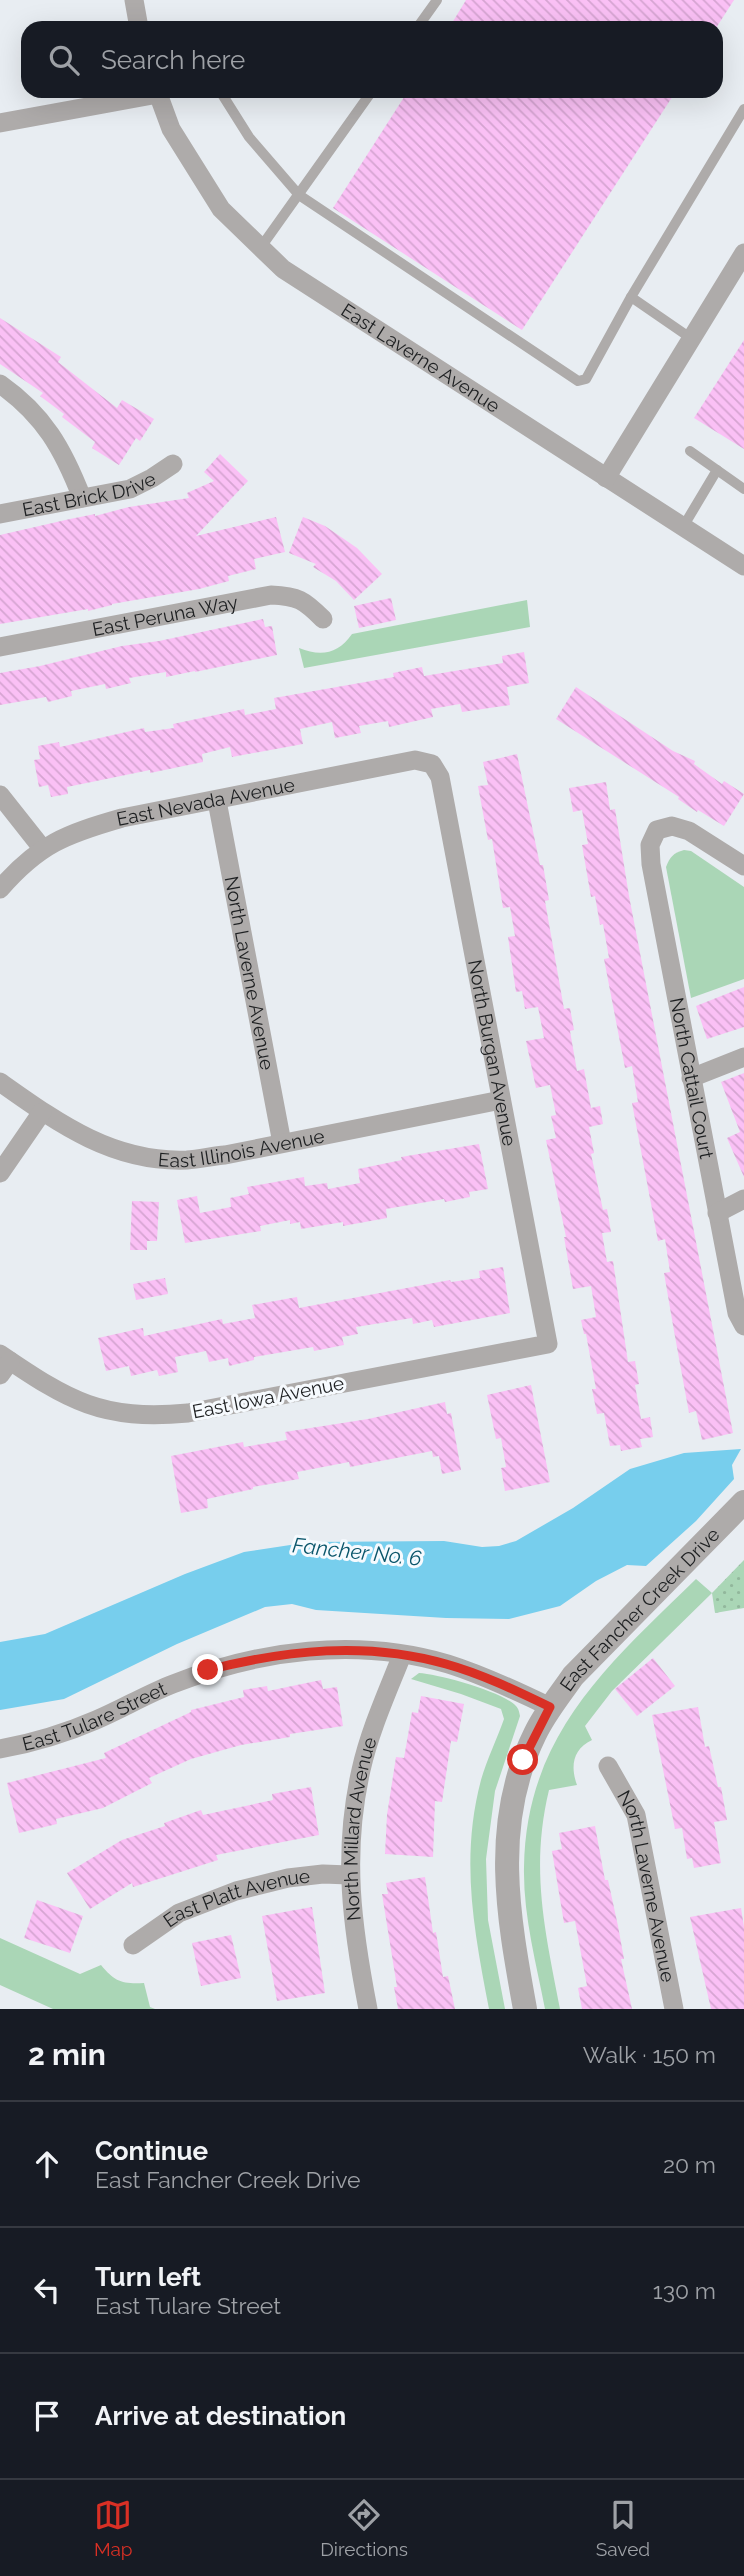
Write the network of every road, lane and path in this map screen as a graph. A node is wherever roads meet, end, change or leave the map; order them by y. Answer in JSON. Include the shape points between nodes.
{"nodes":[{"id":1,"x":134,"y":0,"type":"edge"},
{"id":2,"x":438,"y":0,"type":"edge"},
{"id":3,"x":138,"y":21,"type":"edge"},
{"id":4,"x":422,"y":21,"type":"edge"},
{"id":5,"x":130,"y":98,"type":"edge"},
{"id":6,"x":163,"y":98,"type":"edge"},
{"id":7,"x":224,"y":98,"type":"edge"},
{"id":8,"x":367,"y":98,"type":"edge"},
{"id":9,"x":744,"y":109,"type":"edge"},
{"id":10,"x":0,"y":123,"type":"edge"},
{"id":11,"x":299,"y":195,"type":"junction"},
{"id":12,"x":261,"y":247,"type":"junction"},
{"id":13,"x":744,"y":253,"type":"edge"},
{"id":14,"x":631,"y":297,"type":"junction"},
{"id":15,"x":692,"y":339,"type":"junction"},
{"id":16,"x":0,"y":384,"type":"edge"},
{"id":17,"x":690,"y":451,"type":"dead end"},
{"id":18,"x":173,"y":464,"type":"dead end"},
{"id":19,"x":717,"y":470,"type":"junction"},
{"id":20,"x":606,"y":478,"type":"junction"},
{"id":21,"x":744,"y":489,"type":"edge"},
{"id":22,"x":82,"y":498,"type":"junction"},
{"id":23,"x":0,"y":514,"type":"edge"},
{"id":24,"x":684,"y":527,"type":"junction"},
{"id":25,"x":744,"y":566,"type":"edge"},
{"id":26,"x":323,"y":619,"type":"dead end"},
{"id":27,"x":0,"y":647,"type":"edge"},
{"id":28,"x":432,"y":764,"type":"joint"},
{"id":29,"x":0,"y":795,"type":"edge"},
{"id":30,"x":217,"y":801,"type":"junction"},
{"id":31,"x":42,"y":848,"type":"junction"},
{"id":32,"x":744,"y":866,"type":"edge"},
{"id":33,"x":0,"y":889,"type":"edge"},
{"id":34,"x":744,"y":1057,"type":"edge"},
{"id":35,"x":691,"y":1078,"type":"junction"},
{"id":36,"x":0,"y":1082,"type":"edge"},
{"id":37,"x":501,"y":1100,"type":"junction"},
{"id":38,"x":42,"y":1112,"type":"junction"},
{"id":39,"x":282,"y":1143,"type":"junction"},
{"id":40,"x":0,"y":1172,"type":"edge"},
{"id":41,"x":744,"y":1199,"type":"edge"},
{"id":42,"x":717,"y":1213,"type":"junction"},
{"id":43,"x":744,"y":1326,"type":"edge"},
{"id":44,"x":548,"y":1344,"type":"joint"},
{"id":45,"x":3,"y":1364,"type":"edge"},
{"id":46,"x":744,"y":1502,"type":"edge"},
{"id":47,"x":402,"y":1654,"type":"junction"},
{"id":48,"x":550,"y":1707,"type":"junction"},
{"id":49,"x":0,"y":1749,"type":"edge"},
{"id":50,"x":608,"y":1766,"type":"dead end"},
{"id":51,"x":349,"y":1875,"type":"junction"},
{"id":52,"x":133,"y":1945,"type":"dead end"},
{"id":53,"x":368,"y":2009,"type":"edge"},
{"id":54,"x":525,"y":2009,"type":"edge"},
{"id":55,"x":674,"y":2009,"type":"edge"}],
"edges":[{"from":1,"to":3,"type":"street"},
{"from":2,"to":4,"type":"lane"},
{"from":5,"to":10,"type":"street"},
{"from":6,"to":12,"type":"street","name":"East Laverne Avenue","via":[[171,129],[221,209]]},
{"from":7,"to":11,"type":"lane","via":[[249,137]]},
{"from":8,"to":11,"type":"lane"},
{"from":9,"to":14,"type":"lane"},
{"from":11,"to":12,"type":"lane"},
{"from":11,"to":14,"type":"lane","via":[[578,381],[586,379]]},
{"from":12,"to":20,"type":"street","name":"East Laverne Avenue","via":[[283,269]]},
{"from":13,"to":15,"type":"street"},
{"from":14,"to":15,"type":"lane"},
{"from":15,"to":20,"type":"street"},
{"from":16,"to":22,"type":"street","via":[[36,413],[55,439]]},
{"from":17,"to":19,"type":"lane"},
{"from":18,"to":22,"type":"street","name":"East Brick Drive","via":[[130,489]]},
{"from":19,"to":21,"type":"lane"},
{"from":19,"to":24,"type":"lane"},
{"from":20,"to":24,"type":"street","name":"East Laverne Avenue"},
{"from":22,"to":23,"type":"street","name":"East Brick Drive"},
{"from":24,"to":25,"type":"street","name":"East Laverne Avenue"},
{"from":26,"to":27,"type":"street","name":"East Peruna Way","via":[[293,596],[271,595]]},
{"from":28,"to":30,"type":"street","name":"East Nevada Avenue","via":[[415,760]]},
{"from":28,"to":37,"type":"street","name":"North Burgan Avenue","via":[[440,778]]},
{"from":29,"to":31,"type":"street"},
{"from":30,"to":31,"type":"street","name":"East Nevada Avenue","via":[[122,818],[80,830]]},
{"from":30,"to":39,"type":"street","name":"North Laverne Avenue"},
{"from":31,"to":33,"type":"street","name":"East Nevada Avenue"},
{"from":32,"to":35,"type":"street","name":"North Cattail Court","via":[[673,826],[657,830],[650,845]]},
{"from":34,"to":35,"type":"street"},
{"from":35,"to":42,"type":"street","name":"North Cattail Court"},
{"from":36,"to":38,"type":"street","name":"East Illinois Avenue"},
{"from":37,"to":39,"type":"street","name":"East Illinois Avenue"},
{"from":37,"to":44,"type":"street","name":"North Burgan Avenue"},
{"from":38,"to":39,"type":"street","name":"East Illinois Avenue","via":[[81,1136],[152,1157],[187,1160]]},
{"from":38,"to":40,"type":"street"},
{"from":41,"to":42,"type":"street"},
{"from":42,"to":43,"type":"street","name":"North Cattail Court","via":[[737,1313]]},
{"from":44,"to":45,"type":"street","name":"East Iowa Avenue","via":[[162,1416],[92,1407]]},
{"from":46,"to":48,"type":"street","name":"East Fancher Creek Drive","via":[[603,1644]]},
{"from":47,"to":48,"type":"street","name":"East Tulare Street","via":[[492,1680]]},
{"from":47,"to":49,"type":"street","name":"East Tulare Street","via":[[305,1651],[257,1658],[169,1685],[57,1735]]},
{"from":47,"to":51,"type":"street","name":"North Millard Avenue","via":[[361,1770]]},
{"from":48,"to":54,"type":"street","name":"East Fancher Creek Drive","via":[[523,1760],[508,1824],[508,1906]]},
{"from":50,"to":55,"type":"street","name":"North Laverne Avenue","via":[[636,1815]]},
{"from":51,"to":52,"type":"street","name":"East Platt Avenue","via":[[288,1878],[236,1891],[178,1913]]},
{"from":51,"to":53,"type":"street","name":"North Millard Avenue"}]}
